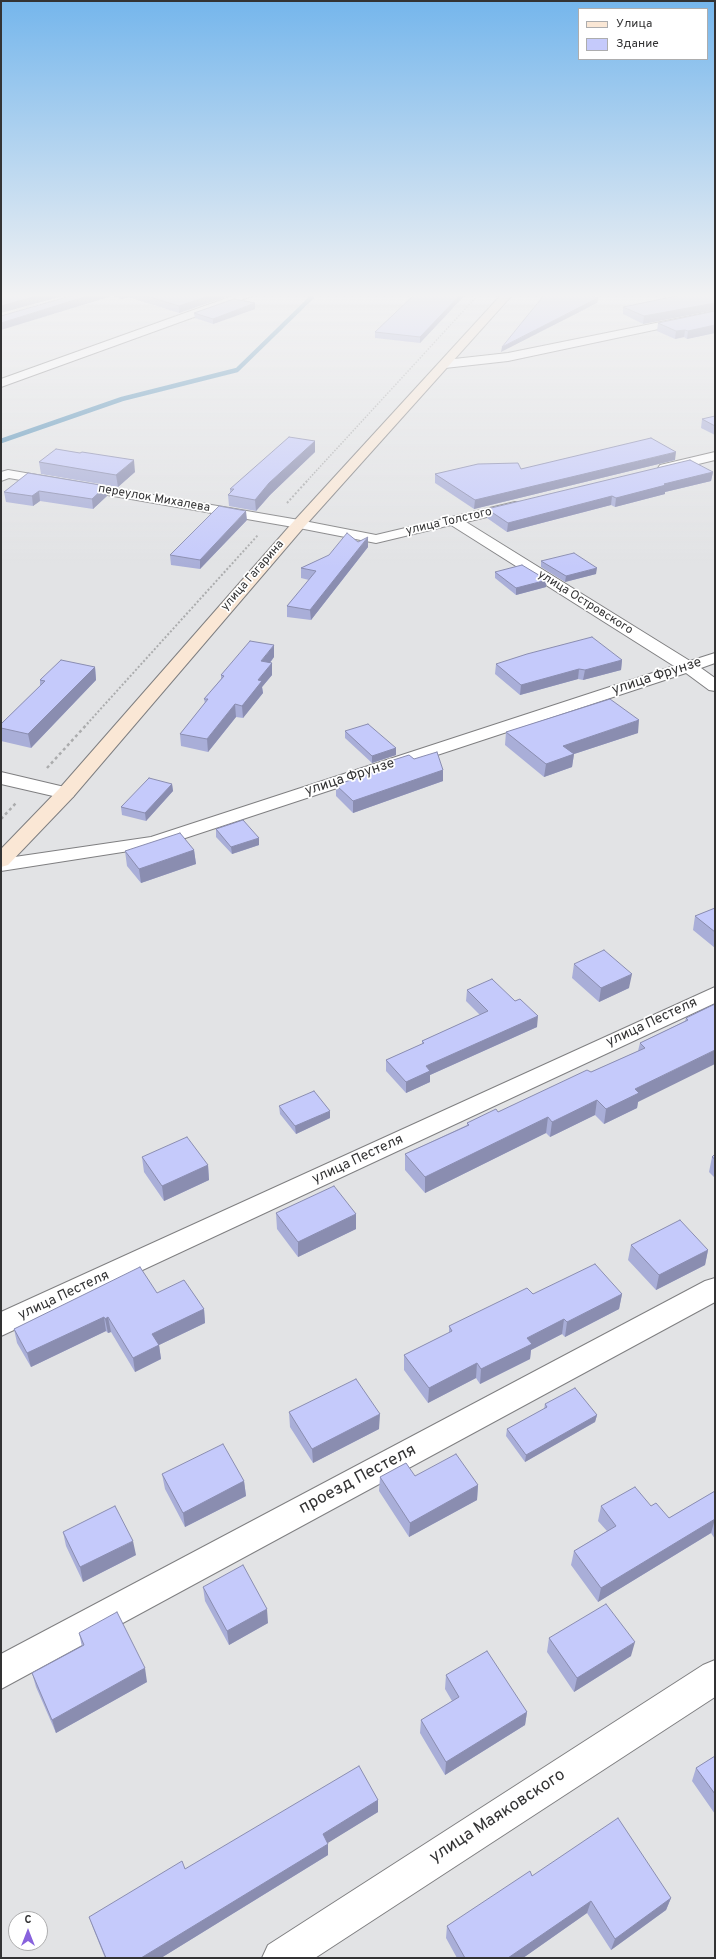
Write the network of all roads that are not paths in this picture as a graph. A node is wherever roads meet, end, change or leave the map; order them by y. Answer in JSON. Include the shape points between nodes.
{"nodes":[{"id":1,"x":425,"y":385,"type":"edge"},
{"id":2,"x":715,"y":456,"type":"edge"},
{"id":3,"x":654,"y":471,"type":"edge"},
{"id":4,"x":5,"y":475,"type":"edge"},
{"id":5,"x":531,"y":502,"type":"edge"},
{"id":6,"x":454,"y":521,"type":"junction"},
{"id":7,"x":299,"y":524,"type":"junction"},
{"id":8,"x":715,"y":658,"type":"edge"},
{"id":9,"x":688,"y":666,"type":"junction"},
{"id":10,"x":715,"y":686,"type":"edge"},
{"id":11,"x":1,"y":778,"type":"edge"},
{"id":12,"x":66,"y":793,"type":"junction"},
{"id":13,"x":1,"y":861,"type":"edge"},
{"id":14,"x":1,"y":866,"type":"edge"},
{"id":15,"x":715,"y":994,"type":"edge"},
{"id":16,"x":715,"y":1289,"type":"edge"},
{"id":17,"x":1,"y":1325,"type":"edge"},
{"id":18,"x":1,"y":1672,"type":"edge"},
{"id":19,"x":715,"y":1677,"type":"edge"},
{"id":20,"x":281,"y":1958,"type":"edge"}],
"edges":[{"from":1,"to":7,"type":"main road","name":"улица Гагарина"},
{"from":2,"to":3,"type":"street"},
{"from":4,"to":7,"type":"street","name":"переулок Михалева"},
{"from":5,"to":6,"type":"street","name":"улица Толстого"},
{"from":6,"to":7,"type":"street","name":"улица Толстого","via":[[376,539]]},
{"from":6,"to":9,"type":"street","name":"улица Островского"},
{"from":7,"to":12,"type":"main road","name":"улица Гагарина"},
{"from":8,"to":9,"type":"street","name":"улица Фрунзе"},
{"from":9,"to":10,"type":"street","name":"улица Островского"},
{"from":9,"to":14,"type":"street","name":"улица Фрунзе","via":[[154,842]]},
{"from":11,"to":12,"type":"street"},
{"from":12,"to":13,"type":"main road","name":"улица Гагарина"},
{"from":15,"to":17,"type":"street","name":"улица Пестеля"},
{"from":16,"to":18,"type":"street","name":"проезд Пестеля"},
{"from":19,"to":20,"type":"street","name":"улица Маяковского"}]}
